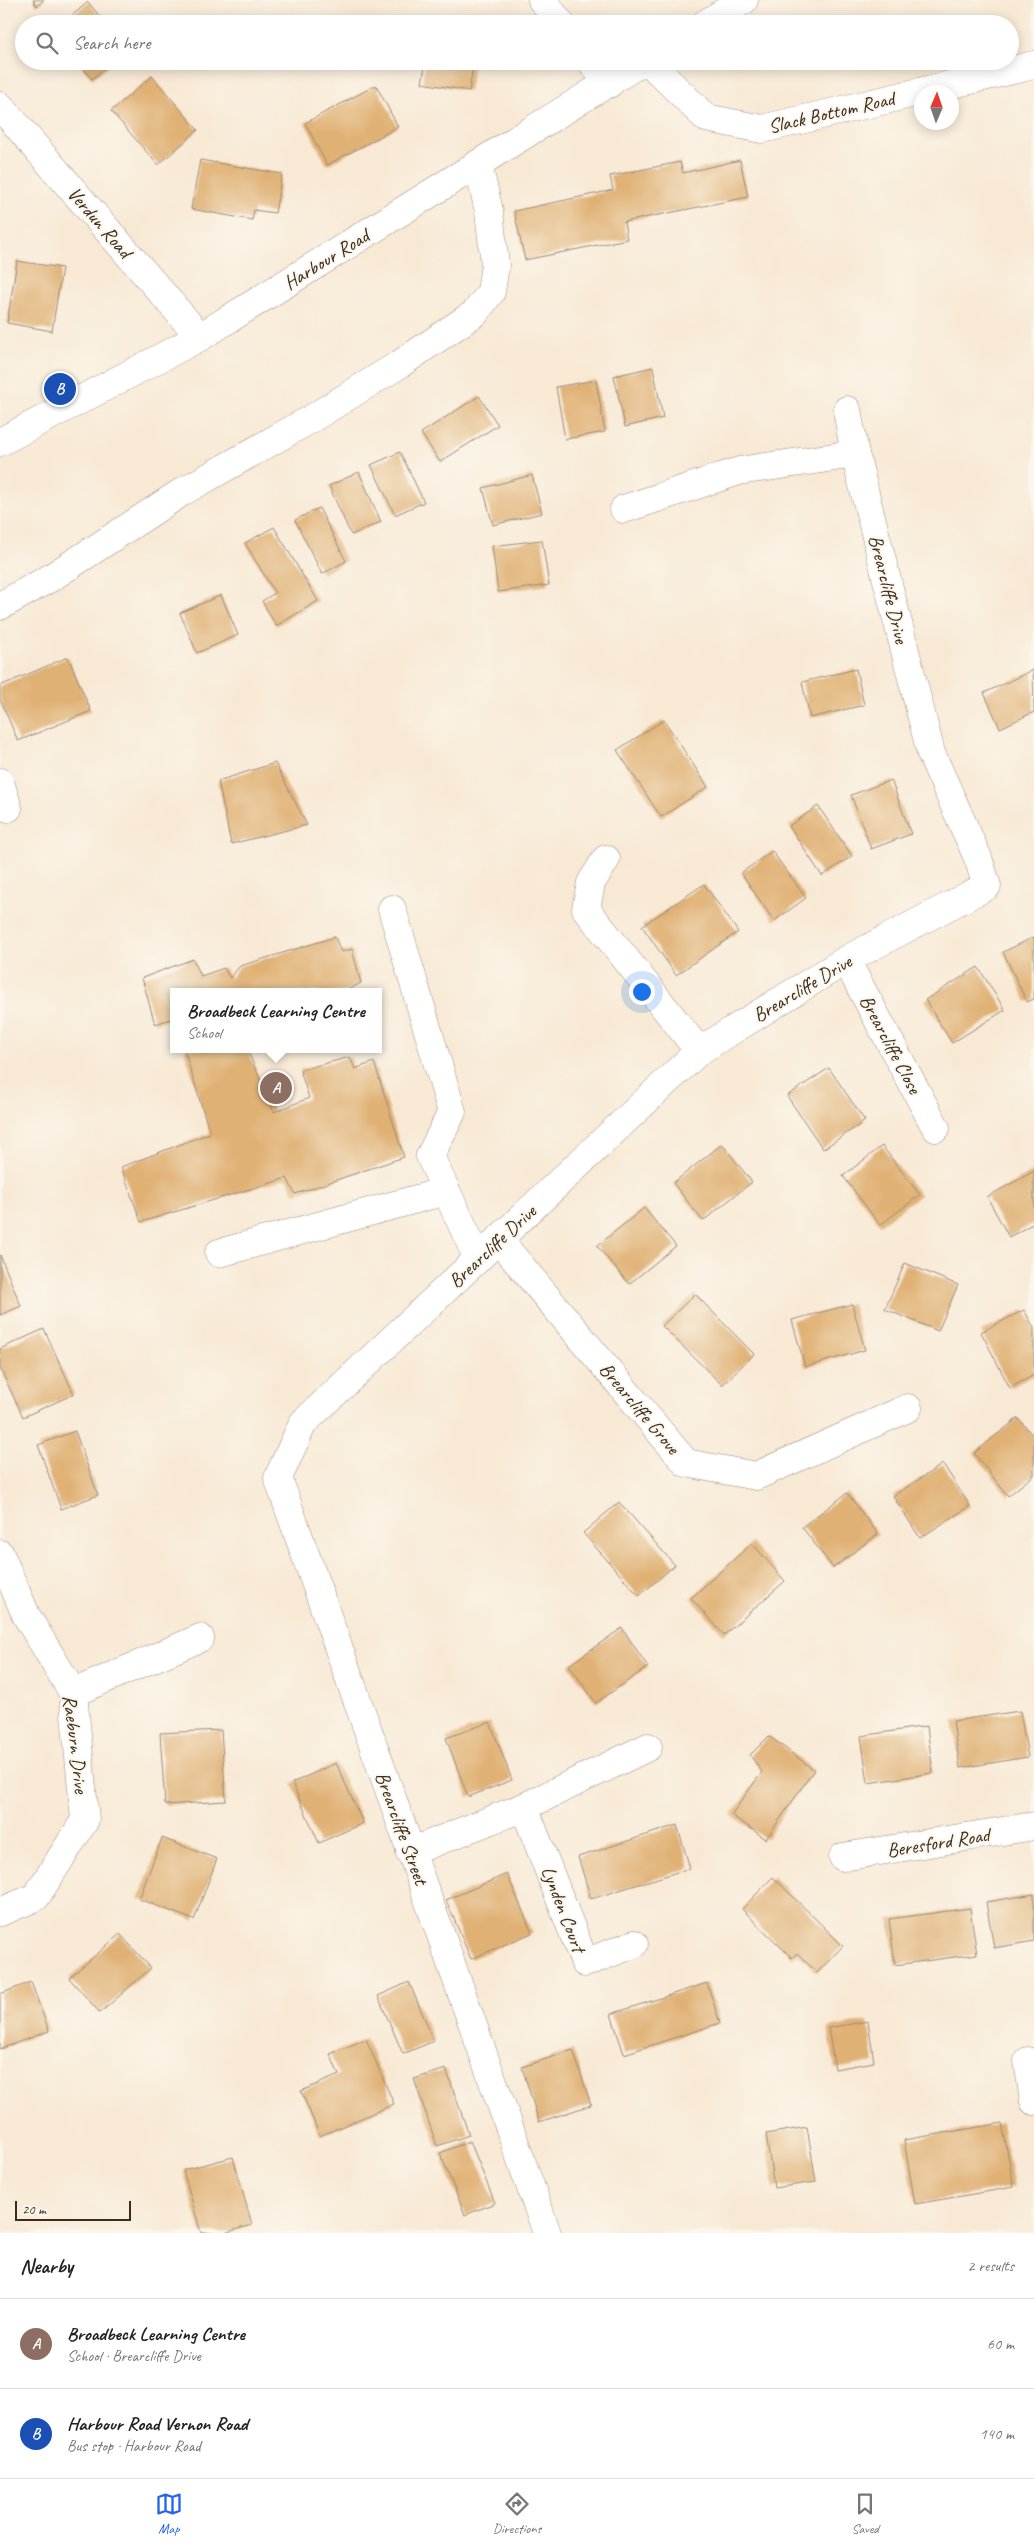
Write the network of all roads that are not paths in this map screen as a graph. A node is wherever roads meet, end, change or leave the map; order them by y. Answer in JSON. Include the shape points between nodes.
{"nodes":[{"id":1,"x":542,"y":0,"type":"edge"},
{"id":2,"x":744,"y":0,"type":"edge"},
{"id":3,"x":554,"y":15,"type":"edge"},
{"id":4,"x":720,"y":15,"type":"edge"},
{"id":5,"x":1034,"y":65,"type":"edge"},
{"id":6,"x":1019,"y":69,"type":"edge"},
{"id":7,"x":598,"y":70,"type":"edge"},
{"id":8,"x":630,"y":70,"type":"edge"},
{"id":9,"x":657,"y":70,"type":"edge"},
{"id":10,"x":1013,"y":70,"type":"edge"},
{"id":11,"x":609,"y":84,"type":"junction"},
{"id":12,"x":0,"y":106,"type":"edge"},
{"id":13,"x":478,"y":165,"type":"junction"},
{"id":14,"x":200,"y":337,"type":"junction"},
{"id":15,"x":846,"y":410,"type":"dead end"},
{"id":16,"x":0,"y":442,"type":"edge"},
{"id":17,"x":855,"y":454,"type":"junction"},
{"id":18,"x":624,"y":509,"type":"dead end"},
{"id":19,"x":0,"y":606,"type":"edge"},
{"id":20,"x":0,"y":782,"type":"edge"},
{"id":21,"x":8,"y":808,"type":"dead end"},
{"id":22,"x":606,"y":859,"type":"dead end"},
{"id":23,"x":392,"y":908,"type":"dead end"},
{"id":24,"x":846,"y":960,"type":"junction"},
{"id":25,"x":698,"y":1051,"type":"junction"},
{"id":26,"x":936,"y":1128,"type":"dead end"},
{"id":27,"x":446,"y":1191,"type":"junction"},
{"id":28,"x":499,"y":1240,"type":"junction"},
{"id":29,"x":219,"y":1252,"type":"dead end"},
{"id":30,"x":478,"y":1259,"type":"junction"},
{"id":31,"x":908,"y":1408,"type":"dead end"},
{"id":32,"x":303,"y":1423,"type":"joint"},
{"id":33,"x":0,"y":1554,"type":"edge"},
{"id":34,"x":200,"y":1638,"type":"dead end"},
{"id":35,"x":73,"y":1693,"type":"junction"},
{"id":36,"x":648,"y":1747,"type":"dead end"},
{"id":37,"x":524,"y":1807,"type":"junction"},
{"id":38,"x":1034,"y":1826,"type":"edge"},
{"id":39,"x":410,"y":1852,"type":"junction"},
{"id":40,"x":843,"y":1857,"type":"dead end"},
{"id":41,"x":0,"y":1912,"type":"edge"},
{"id":42,"x":634,"y":1944,"type":"dead end"},
{"id":43,"x":1028,"y":2061,"type":"dead end"},
{"id":44,"x":1034,"y":2101,"type":"edge"},
{"id":45,"x":547,"y":2233,"type":"edge"}],
"edges":[{"from":1,"to":3,"type":"street"},
{"from":2,"to":4,"type":"street"},
{"from":5,"to":6,"type":"street","name":"Slack Bottom Road"},
{"from":7,"to":11,"type":"street"},
{"from":8,"to":11,"type":"street","name":"Harbour Road"},
{"from":9,"to":10,"type":"street","name":"Slack Bottom Road","via":[[706,118],[762,129]]},
{"from":11,"to":13,"type":"street","name":"Harbour Road"},
{"from":12,"to":14,"type":"street","name":"Verdun Road"},
{"from":13,"to":14,"type":"street","name":"Harbour Road"},
{"from":13,"to":19,"type":"street","via":[[489,211],[495,265],[491,292],[475,313],[311,419],[182,492],[52,577]]},
{"from":14,"to":16,"type":"street","name":"Harbour Road"},
{"from":15,"to":17,"type":"street","name":"Brearcliffe Drive"},
{"from":17,"to":18,"type":"street","via":[[739,472]]},
{"from":17,"to":24,"type":"street","name":"Brearcliffe Drive","via":[[930,753],[978,858],[987,886]]},
{"from":20,"to":21,"type":"street"},
{"from":22,"to":25,"type":"street","via":[[591,883],[586,909]]},
{"from":23,"to":27,"type":"street","via":[[452,1112],[430,1156]]},
{"from":24,"to":25,"type":"street","name":"Brearcliffe Drive"},
{"from":24,"to":26,"type":"street","name":"Brearcliffe Close"},
{"from":25,"to":28,"type":"street","name":"Brearcliffe Drive"},
{"from":27,"to":29,"type":"street"},
{"from":27,"to":30,"type":"street"},
{"from":28,"to":30,"type":"street","name":"Brearcliffe Drive"},
{"from":28,"to":31,"type":"street","name":"Brearcliffe Grove","via":[[686,1463],[756,1476]]},
{"from":30,"to":32,"type":"street","name":"Brearcliffe Drive"},
{"from":32,"to":39,"type":"street","name":"Brearcliffe Street","via":[[278,1478]]},
{"from":33,"to":35,"type":"street","name":"Raeburn Drive","via":[[26,1615]]},
{"from":34,"to":35,"type":"street"},
{"from":35,"to":41,"type":"street","name":"Raeburn Drive","via":[[85,1820],[36,1897]]},
{"from":36,"to":37,"type":"street"},
{"from":37,"to":39,"type":"street"},
{"from":37,"to":42,"type":"street","name":"Lynden Court","via":[[585,1963]]},
{"from":38,"to":40,"type":"street","name":"Beresford Road"},
{"from":39,"to":45,"type":"street","name":"Brearcliffe Street"},
{"from":43,"to":44,"type":"street"}]}
